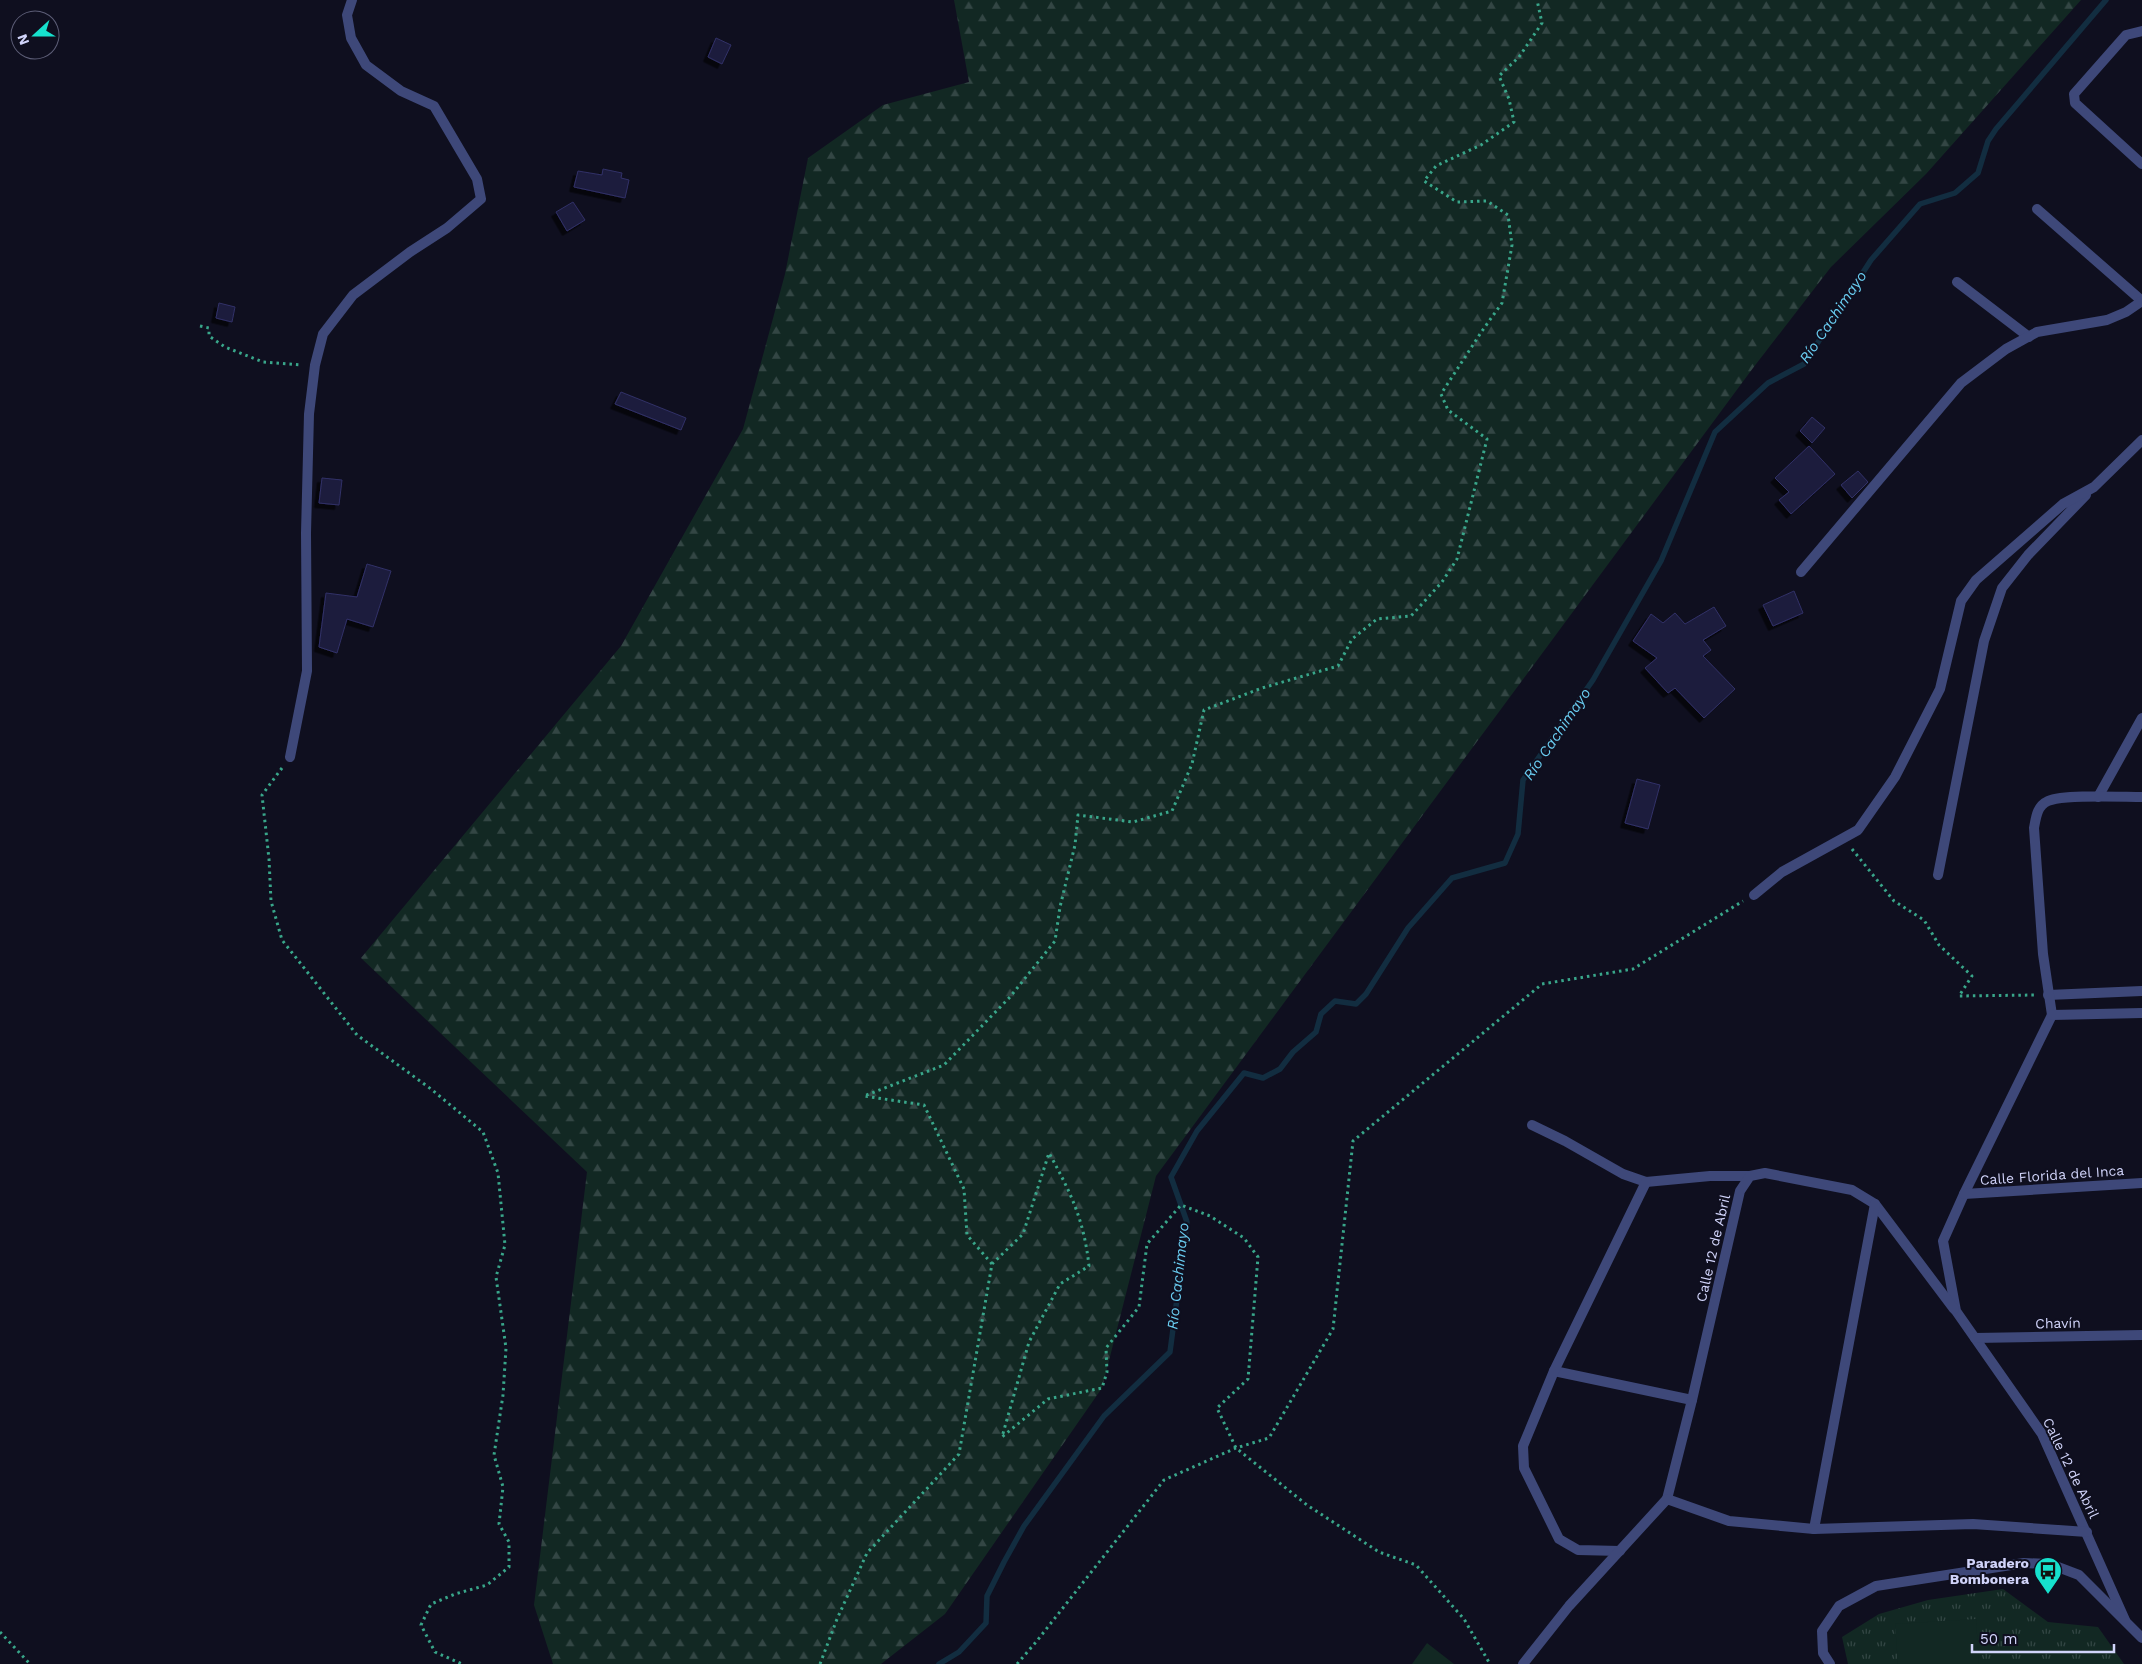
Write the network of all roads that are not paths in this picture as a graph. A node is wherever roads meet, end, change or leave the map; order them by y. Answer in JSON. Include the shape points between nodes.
{"nodes":[{"id":1,"x":352,"y":0,"type":"edge"},
{"id":2,"x":2142,"y":31,"type":"edge"},
{"id":3,"x":2142,"y":164,"type":"edge"},
{"id":4,"x":2037,"y":209,"type":"dead end"},
{"id":5,"x":1957,"y":282,"type":"dead end"},
{"id":6,"x":2142,"y":301,"type":"edge"},
{"id":7,"x":2029,"y":337,"type":"junction"},
{"id":8,"x":2142,"y":440,"type":"edge"},
{"id":9,"x":2094,"y":487,"type":"junction"},
{"id":10,"x":1801,"y":572,"type":"dead end"},
{"id":11,"x":2142,"y":718,"type":"edge"},
{"id":12,"x":290,"y":757,"type":"road end"},
{"id":13,"x":2098,"y":797,"type":"junction"},
{"id":14,"x":2142,"y":797,"type":"edge"},
{"id":15,"x":1938,"y":875,"type":"dead end"},
{"id":16,"x":1754,"y":894,"type":"road end"},
{"id":17,"x":2142,"y":991,"type":"edge"},
{"id":18,"x":2048,"y":995,"type":"junction"},
{"id":19,"x":2142,"y":1013,"type":"edge"},
{"id":20,"x":2052,"y":1015,"type":"junction"},
{"id":21,"x":1532,"y":1125,"type":"dead end"},
{"id":22,"x":1750,"y":1176,"type":"junction"},
{"id":23,"x":1646,"y":1182,"type":"junction"},
{"id":24,"x":2142,"y":1183,"type":"edge"},
{"id":25,"x":1964,"y":1194,"type":"junction"},
{"id":26,"x":1875,"y":1204,"type":"junction"},
{"id":27,"x":1956,"y":1311,"type":"junction"},
{"id":28,"x":2142,"y":1335,"type":"edge"},
{"id":29,"x":1975,"y":1338,"type":"junction"},
{"id":30,"x":1554,"y":1372,"type":"junction"},
{"id":31,"x":1692,"y":1400,"type":"junction"},
{"id":32,"x":1667,"y":1498,"type":"junction"},
{"id":33,"x":1814,"y":1529,"type":"junction"},
{"id":34,"x":2087,"y":1532,"type":"junction"},
{"id":35,"x":1620,"y":1551,"type":"junction"},
{"id":36,"x":2126,"y":1622,"type":"junction"},
{"id":37,"x":2142,"y":1638,"type":"edge"},
{"id":38,"x":1524,"y":1664,"type":"edge"},
{"id":39,"x":1830,"y":1664,"type":"edge"}],
"edges":[{"from":1,"to":12,"type":"street","via":[[347,15],[351,38],[366,65],[401,91],[434,106],[477,179],[481,199],[354,295],[323,334],[315,365],[309,414],[307,671]]},
{"from":2,"to":3,"type":"street","via":[[2126,35],[2074,94],[2075,103]]},
{"from":4,"to":6,"type":"street"},
{"from":5,"to":7,"type":"street"},
{"from":6,"to":7,"type":"street","via":[[2107,320],[2037,332]]},
{"from":7,"to":10,"type":"street","via":[[2006,349],[1961,383]]},
{"from":8,"to":9,"type":"street"},
{"from":9,"to":15,"type":"street","via":[[2028,555],[2002,588],[1984,641]]},
{"from":9,"to":16,"type":"street","via":[[2063,504],[1976,580],[1960,601],[1940,689],[1895,777],[1858,830],[1782,872]]},
{"from":11,"to":13,"type":"street"},
{"from":13,"to":14,"type":"street"},
{"from":13,"to":18,"type":"street","via":[[2047,801],[2038,810],[2034,828]]},
{"from":17,"to":18,"type":"street"},
{"from":18,"to":20,"type":"street"},
{"from":19,"to":20,"type":"street"},
{"from":20,"to":25,"type":"street","name":"Calle 12 de Abril"},
{"from":21,"to":23,"type":"street","via":[[1623,1174]]},
{"from":22,"to":23,"type":"street"},
{"from":22,"to":26,"type":"street","name":"Calle 12 de Abril","via":[[1765,1174],[1852,1190]]},
{"from":22,"to":31,"type":"street","name":"Calle 12 de Abril","via":[[1740,1191]]},
{"from":23,"to":30,"type":"street"},
{"from":24,"to":25,"type":"street","name":"Calle Florida del Inca"},
{"from":25,"to":27,"type":"street","name":"Calle 12 de Abril","via":[[1942,1241]]},
{"from":26,"to":27,"type":"street","name":"Calle 12 de Abril"},
{"from":26,"to":33,"type":"street"},
{"from":27,"to":29,"type":"street","name":"Calle 12 de Abril"},
{"from":28,"to":29,"type":"street","name":"Chavín"},
{"from":29,"to":34,"type":"street","name":"Calle 12 de Abril","via":[[2042,1434]]},
{"from":30,"to":31,"type":"street"},
{"from":30,"to":35,"type":"street","via":[[1523,1446],[1524,1468],[1559,1540],[1578,1550]]},
{"from":31,"to":32,"type":"street","name":"Calle 12 de Abril"},
{"from":32,"to":33,"type":"street","via":[[1729,1521]]},
{"from":32,"to":35,"type":"street"},
{"from":33,"to":34,"type":"street","via":[[1973,1524]]},
{"from":34,"to":36,"type":"street","name":"Calle 12 de Abril"},
{"from":35,"to":38,"type":"street","via":[[1569,1606]]},
{"from":36,"to":37,"type":"street"},
{"from":36,"to":39,"type":"street","via":[[2079,1575],[2050,1564],[2024,1563],[1876,1586],[1839,1606],[1822,1631],[1823,1653]]}]}
